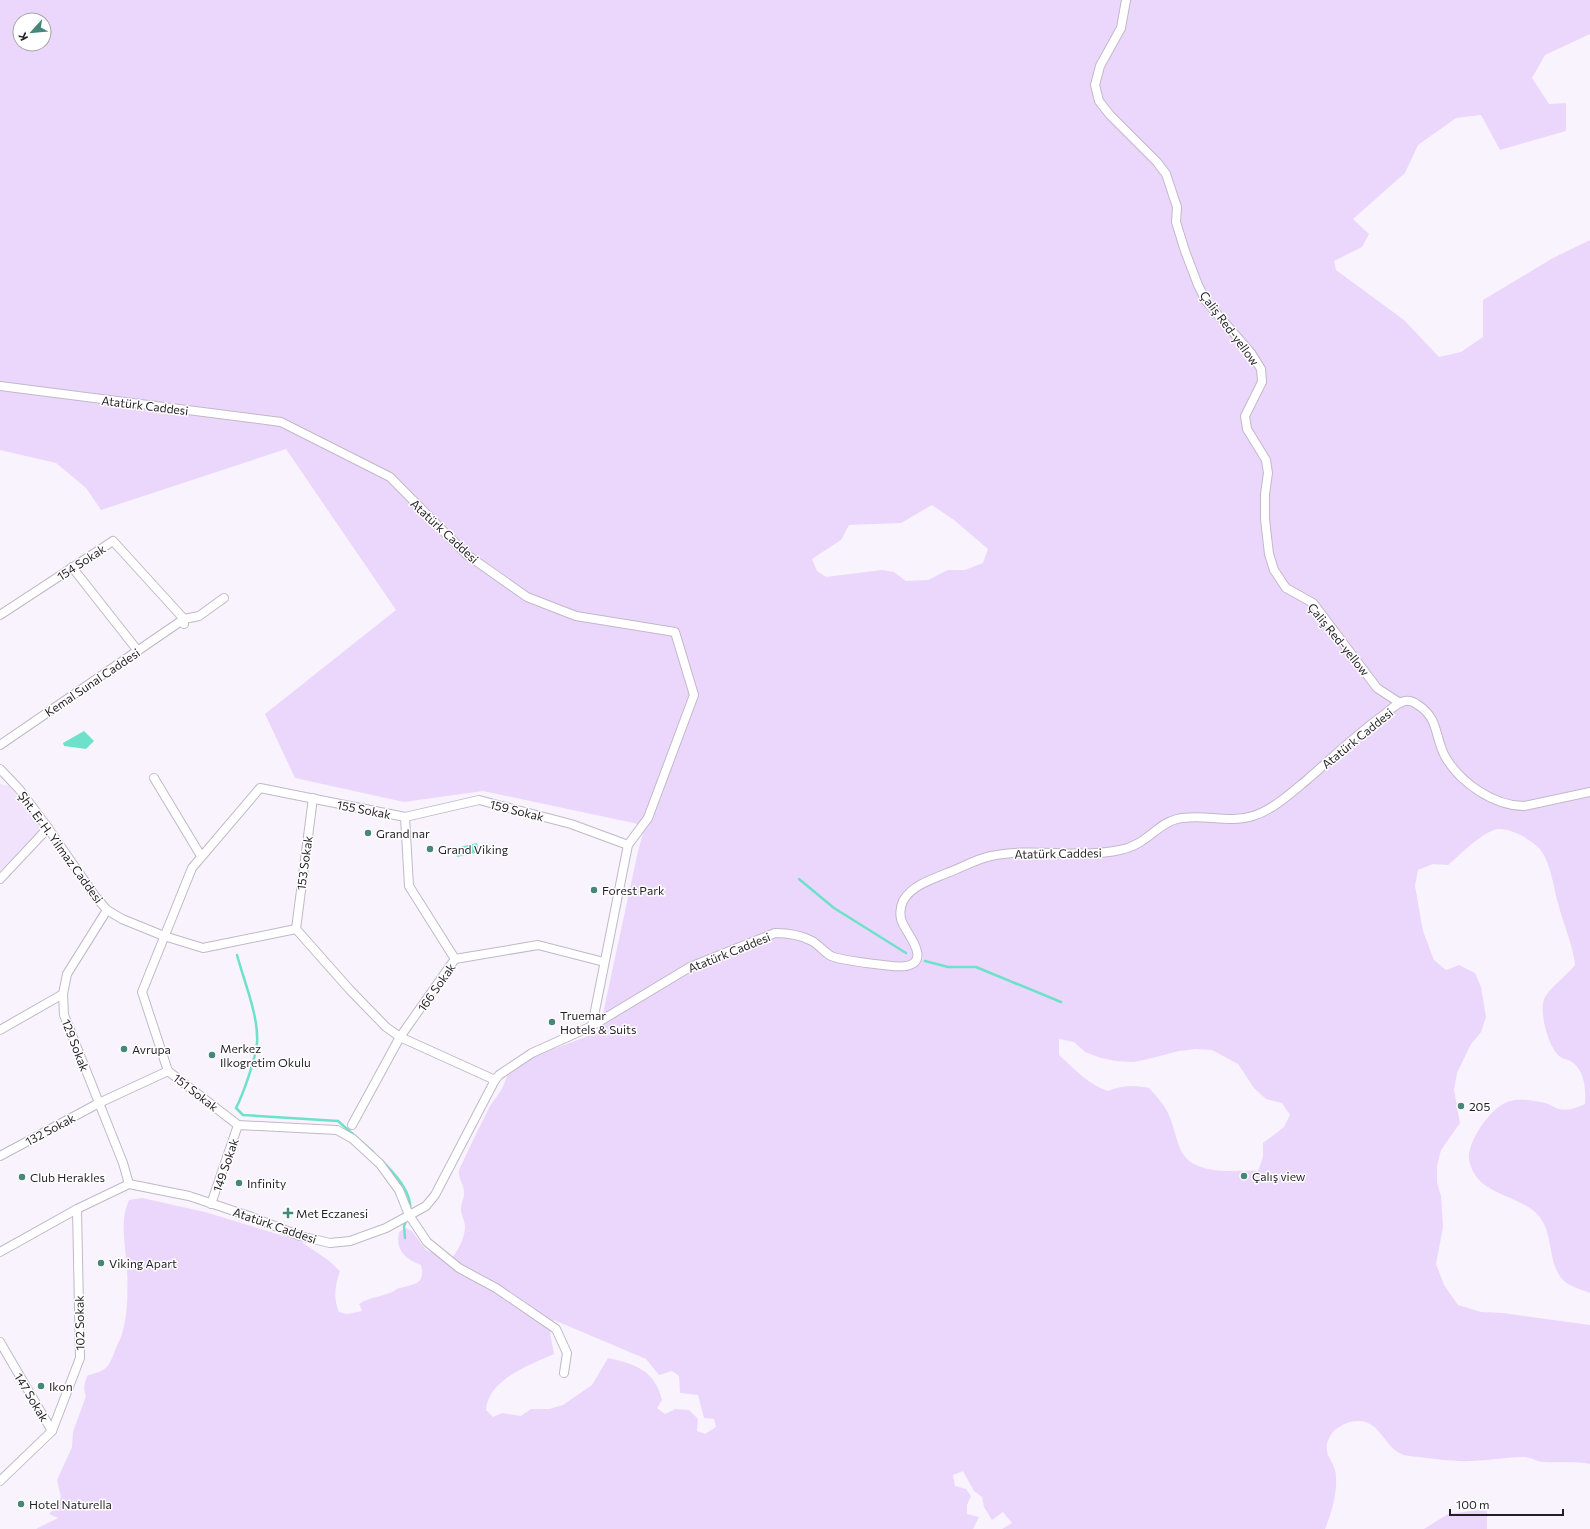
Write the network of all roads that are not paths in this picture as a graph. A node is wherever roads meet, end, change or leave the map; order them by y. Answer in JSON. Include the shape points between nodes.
{"nodes":[{"id":1,"x":1126,"y":0,"type":"edge"},
{"id":2,"x":0,"y":386,"type":"edge"},
{"id":3,"x":72,"y":568,"type":"junction"},
{"id":4,"x":224,"y":598,"type":"dead end"},
{"id":5,"x":0,"y":615,"type":"edge"},
{"id":6,"x":184,"y":622,"type":"junction"},
{"id":7,"x":138,"y":651,"type":"junction"},
{"id":8,"x":1400,"y":703,"type":"junction"},
{"id":9,"x":0,"y":745,"type":"edge"},
{"id":10,"x":0,"y":769,"type":"edge"},
{"id":11,"x":154,"y":778,"type":"dead end"},
{"id":12,"x":1590,"y":792,"type":"edge"},
{"id":13,"x":313,"y":798,"type":"junction"},
{"id":14,"x":405,"y":817,"type":"junction"},
{"id":15,"x":48,"y":828,"type":"junction"},
{"id":16,"x":628,"y":845,"type":"junction"},
{"id":17,"x":201,"y":856,"type":"junction"},
{"id":18,"x":0,"y":879,"type":"edge"},
{"id":19,"x":107,"y":910,"type":"junction"},
{"id":20,"x":296,"y":929,"type":"junction"},
{"id":21,"x":164,"y":936,"type":"junction"},
{"id":22,"x":455,"y":959,"type":"junction"},
{"id":23,"x":604,"y":962,"type":"junction"},
{"id":24,"x":63,"y":994,"type":"junction"},
{"id":25,"x":592,"y":1026,"type":"junction"},
{"id":26,"x":0,"y":1030,"type":"edge"},
{"id":27,"x":400,"y":1037,"type":"junction"},
{"id":28,"x":168,"y":1071,"type":"junction"},
{"id":29,"x":495,"y":1080,"type":"junction"},
{"id":30,"x":99,"y":1103,"type":"junction"},
{"id":31,"x":238,"y":1125,"type":"junction"},
{"id":32,"x":352,"y":1125,"type":"dead end"},
{"id":33,"x":0,"y":1156,"type":"edge"},
{"id":34,"x":129,"y":1184,"type":"junction"},
{"id":35,"x":211,"y":1204,"type":"junction"},
{"id":36,"x":77,"y":1209,"type":"junction"},
{"id":37,"x":409,"y":1215,"type":"junction"},
{"id":38,"x":0,"y":1252,"type":"edge"},
{"id":39,"x":0,"y":1342,"type":"edge"},
{"id":40,"x":564,"y":1373,"type":"dead end"},
{"id":41,"x":52,"y":1431,"type":"junction"},
{"id":42,"x":0,"y":1481,"type":"edge"}],
"edges":[{"from":1,"to":8,"type":"street","name":"Çaliş Red-yellow","via":[[1121,28],[1100,66],[1095,84],[1099,101],[1166,174],[1177,207],[1176,222],[1185,251],[1206,301],[1251,353],[1260,369],[1262,382],[1245,416],[1247,428],[1266,460],[1268,473],[1265,519],[1269,554],[1274,570],[1286,588],[1312,603],[1377,688]]},
{"from":2,"to":16,"type":"street","name":"Atatürk Caddesi","via":[[282,422],[390,477],[466,554],[527,597],[576,616],[675,632],[694,695],[648,818]]},
{"from":3,"to":5,"type":"street","name":"154 Sokak"},
{"from":3,"to":6,"type":"street","name":"154 Sokak","via":[[113,541]]},
{"from":3,"to":7,"type":"street"},
{"from":4,"to":6,"type":"street","name":"Kemal Sunal Caddesi","via":[[199,616]]},
{"from":6,"to":7,"type":"street","name":"Kemal Sunal Caddesi"},
{"from":7,"to":9,"type":"street","name":"Kemal Sunal Caddesi"},
{"from":8,"to":12,"type":"street","name":"Atatürk Caddesi","via":[[1413,702],[1426,710],[1434,721],[1444,756],[1455,772],[1484,794],[1510,805],[1524,806]]},
{"from":8,"to":25,"type":"street","name":"Atatürk Caddesi","via":[[1373,722],[1290,794],[1254,816],[1232,820],[1187,817],[1176,819],[1135,846],[1095,854],[1019,853],[990,856],[925,882],[908,895],[901,907],[902,922],[918,953],[916,960],[909,966],[892,966],[831,956],[811,941],[786,933],[775,933],[690,967]]},
{"from":10,"to":15,"type":"street","name":"Şht. Er H. Yilmaz Caddesi","via":[[19,789]]},
{"from":11,"to":17,"type":"street"},
{"from":13,"to":14,"type":"street","name":"155 Sokak"},
{"from":13,"to":17,"type":"street","name":"151 Sokak","via":[[260,788]]},
{"from":13,"to":20,"type":"street","name":"153 Sokak"},
{"from":14,"to":16,"type":"street","name":"159 Sokak","via":[[479,800],[572,824]]},
{"from":14,"to":22,"type":"street","name":"155 Sokak","via":[[409,886]]},
{"from":15,"to":18,"type":"street"},
{"from":15,"to":19,"type":"street","name":"Şht. Er H. Yilmaz Caddesi","via":[[94,896]]},
{"from":16,"to":23,"type":"street","name":"Atatürk Caddesi"},
{"from":17,"to":21,"type":"street","name":"151 Sokak","via":[[192,868]]},
{"from":19,"to":21,"type":"street","name":"Şht. Er H. Yilmaz Caddesi"},
{"from":19,"to":24,"type":"street","name":"129 Sokak","via":[[66,974]]},
{"from":20,"to":21,"type":"street","name":"Şht. Er H. Yilmaz Caddesi","via":[[203,948]]},
{"from":20,"to":27,"type":"street","via":[[372,1014]]},
{"from":21,"to":28,"type":"street","name":"151 Sokak","via":[[142,992]]},
{"from":22,"to":23,"type":"street","name":"166 Sokak","via":[[538,944]]},
{"from":22,"to":27,"type":"street","name":"166 Sokak"},
{"from":23,"to":25,"type":"street","name":"Atatürk Caddesi"},
{"from":24,"to":26,"type":"street"},
{"from":24,"to":30,"type":"street","name":"129 Sokak","via":[[64,1016]]},
{"from":25,"to":29,"type":"street","name":"Atatürk Caddesi","via":[[532,1053],[512,1065]]},
{"from":27,"to":29,"type":"street"},
{"from":27,"to":32,"type":"street","name":"166 Sokak"},
{"from":28,"to":30,"type":"street","name":"132 Sokak"},
{"from":28,"to":31,"type":"street","name":"151 Sokak"},
{"from":29,"to":37,"type":"street","name":"Atatürk Caddesi","via":[[435,1195],[426,1206]]},
{"from":30,"to":33,"type":"street","name":"132 Sokak"},
{"from":30,"to":34,"type":"street","name":"129 Sokak"},
{"from":31,"to":35,"type":"street","name":"149 Sokak"},
{"from":31,"to":37,"type":"street","via":[[337,1130],[353,1139],[380,1164],[398,1190]]},
{"from":34,"to":35,"type":"street","name":"Atatürk Caddesi","via":[[189,1196]]},
{"from":34,"to":36,"type":"street"},
{"from":35,"to":37,"type":"street","name":"Atatürk Caddesi","via":[[300,1236],[330,1243],[350,1241],[386,1228]]},
{"from":36,"to":38,"type":"street"},
{"from":36,"to":41,"type":"street","name":"102 Sokak","via":[[80,1358]]},
{"from":37,"to":40,"type":"street","via":[[427,1242],[459,1268],[496,1288],[556,1329],[567,1353]]},
{"from":39,"to":41,"type":"street","name":"147 Sokak"},
{"from":41,"to":42,"type":"street","name":"102 Sokak"}]}
